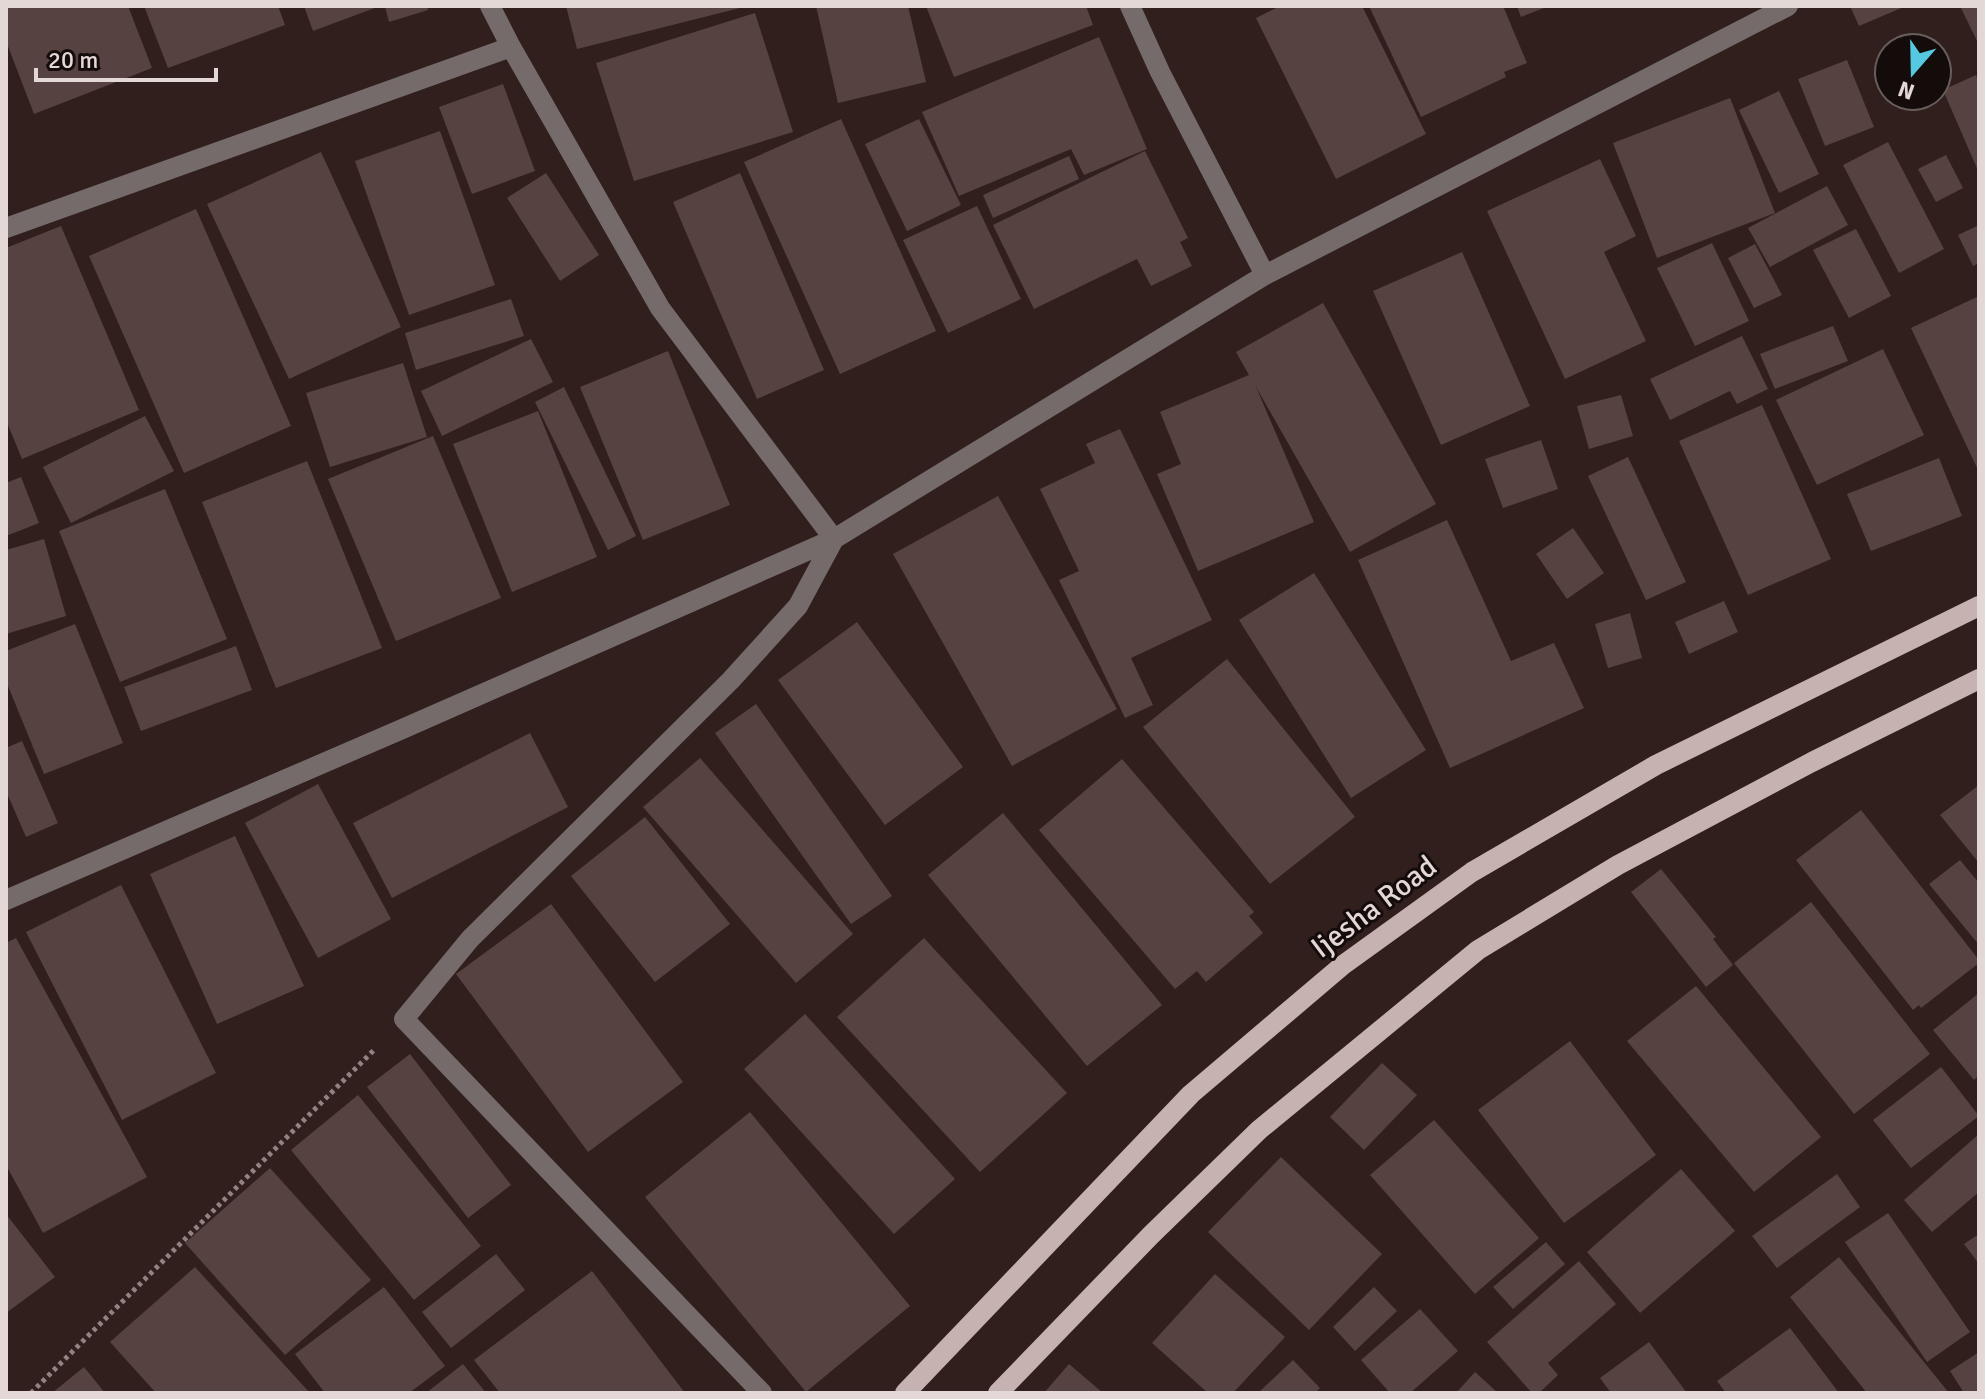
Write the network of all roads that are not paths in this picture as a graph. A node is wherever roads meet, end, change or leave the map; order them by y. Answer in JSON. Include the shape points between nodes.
{"nodes":[{"id":1,"x":490,"y":6,"type":"edge"},
{"id":2,"x":1130,"y":6,"type":"edge"},
{"id":3,"x":1788,"y":6,"type":"edge"},
{"id":4,"x":511,"y":47,"type":"junction"},
{"id":5,"x":6,"y":228,"type":"edge"},
{"id":6,"x":1265,"y":275,"type":"junction"},
{"id":7,"x":834,"y":539,"type":"junction"},
{"id":8,"x":1979,"y":606,"type":"edge"},
{"id":9,"x":1979,"y":679,"type":"edge"},
{"id":10,"x":6,"y":900,"type":"edge"},
{"id":11,"x":762,"y":1393,"type":"edge"},
{"id":12,"x":905,"y":1393,"type":"edge"},
{"id":13,"x":998,"y":1393,"type":"edge"}],
"edges":[{"from":1,"to":4,"type":"street"},
{"from":2,"to":6,"type":"street"},
{"from":3,"to":6,"type":"street"},
{"from":4,"to":5,"type":"street"},
{"from":4,"to":7,"type":"street","via":[[660,308]]},
{"from":6,"to":7,"type":"street"},
{"from":7,"to":10,"type":"street"},
{"from":7,"to":11,"type":"street","via":[[798,606],[731,680],[470,939],[404,1019]]},
{"from":8,"to":12,"type":"main road","name":"Ijesha Road","via":[[1656,765],[1472,872],[1343,965],[1191,1094]]},
{"from":9,"to":13,"type":"main road","via":[[1618,865],[1478,950],[1259,1130]]}]}
